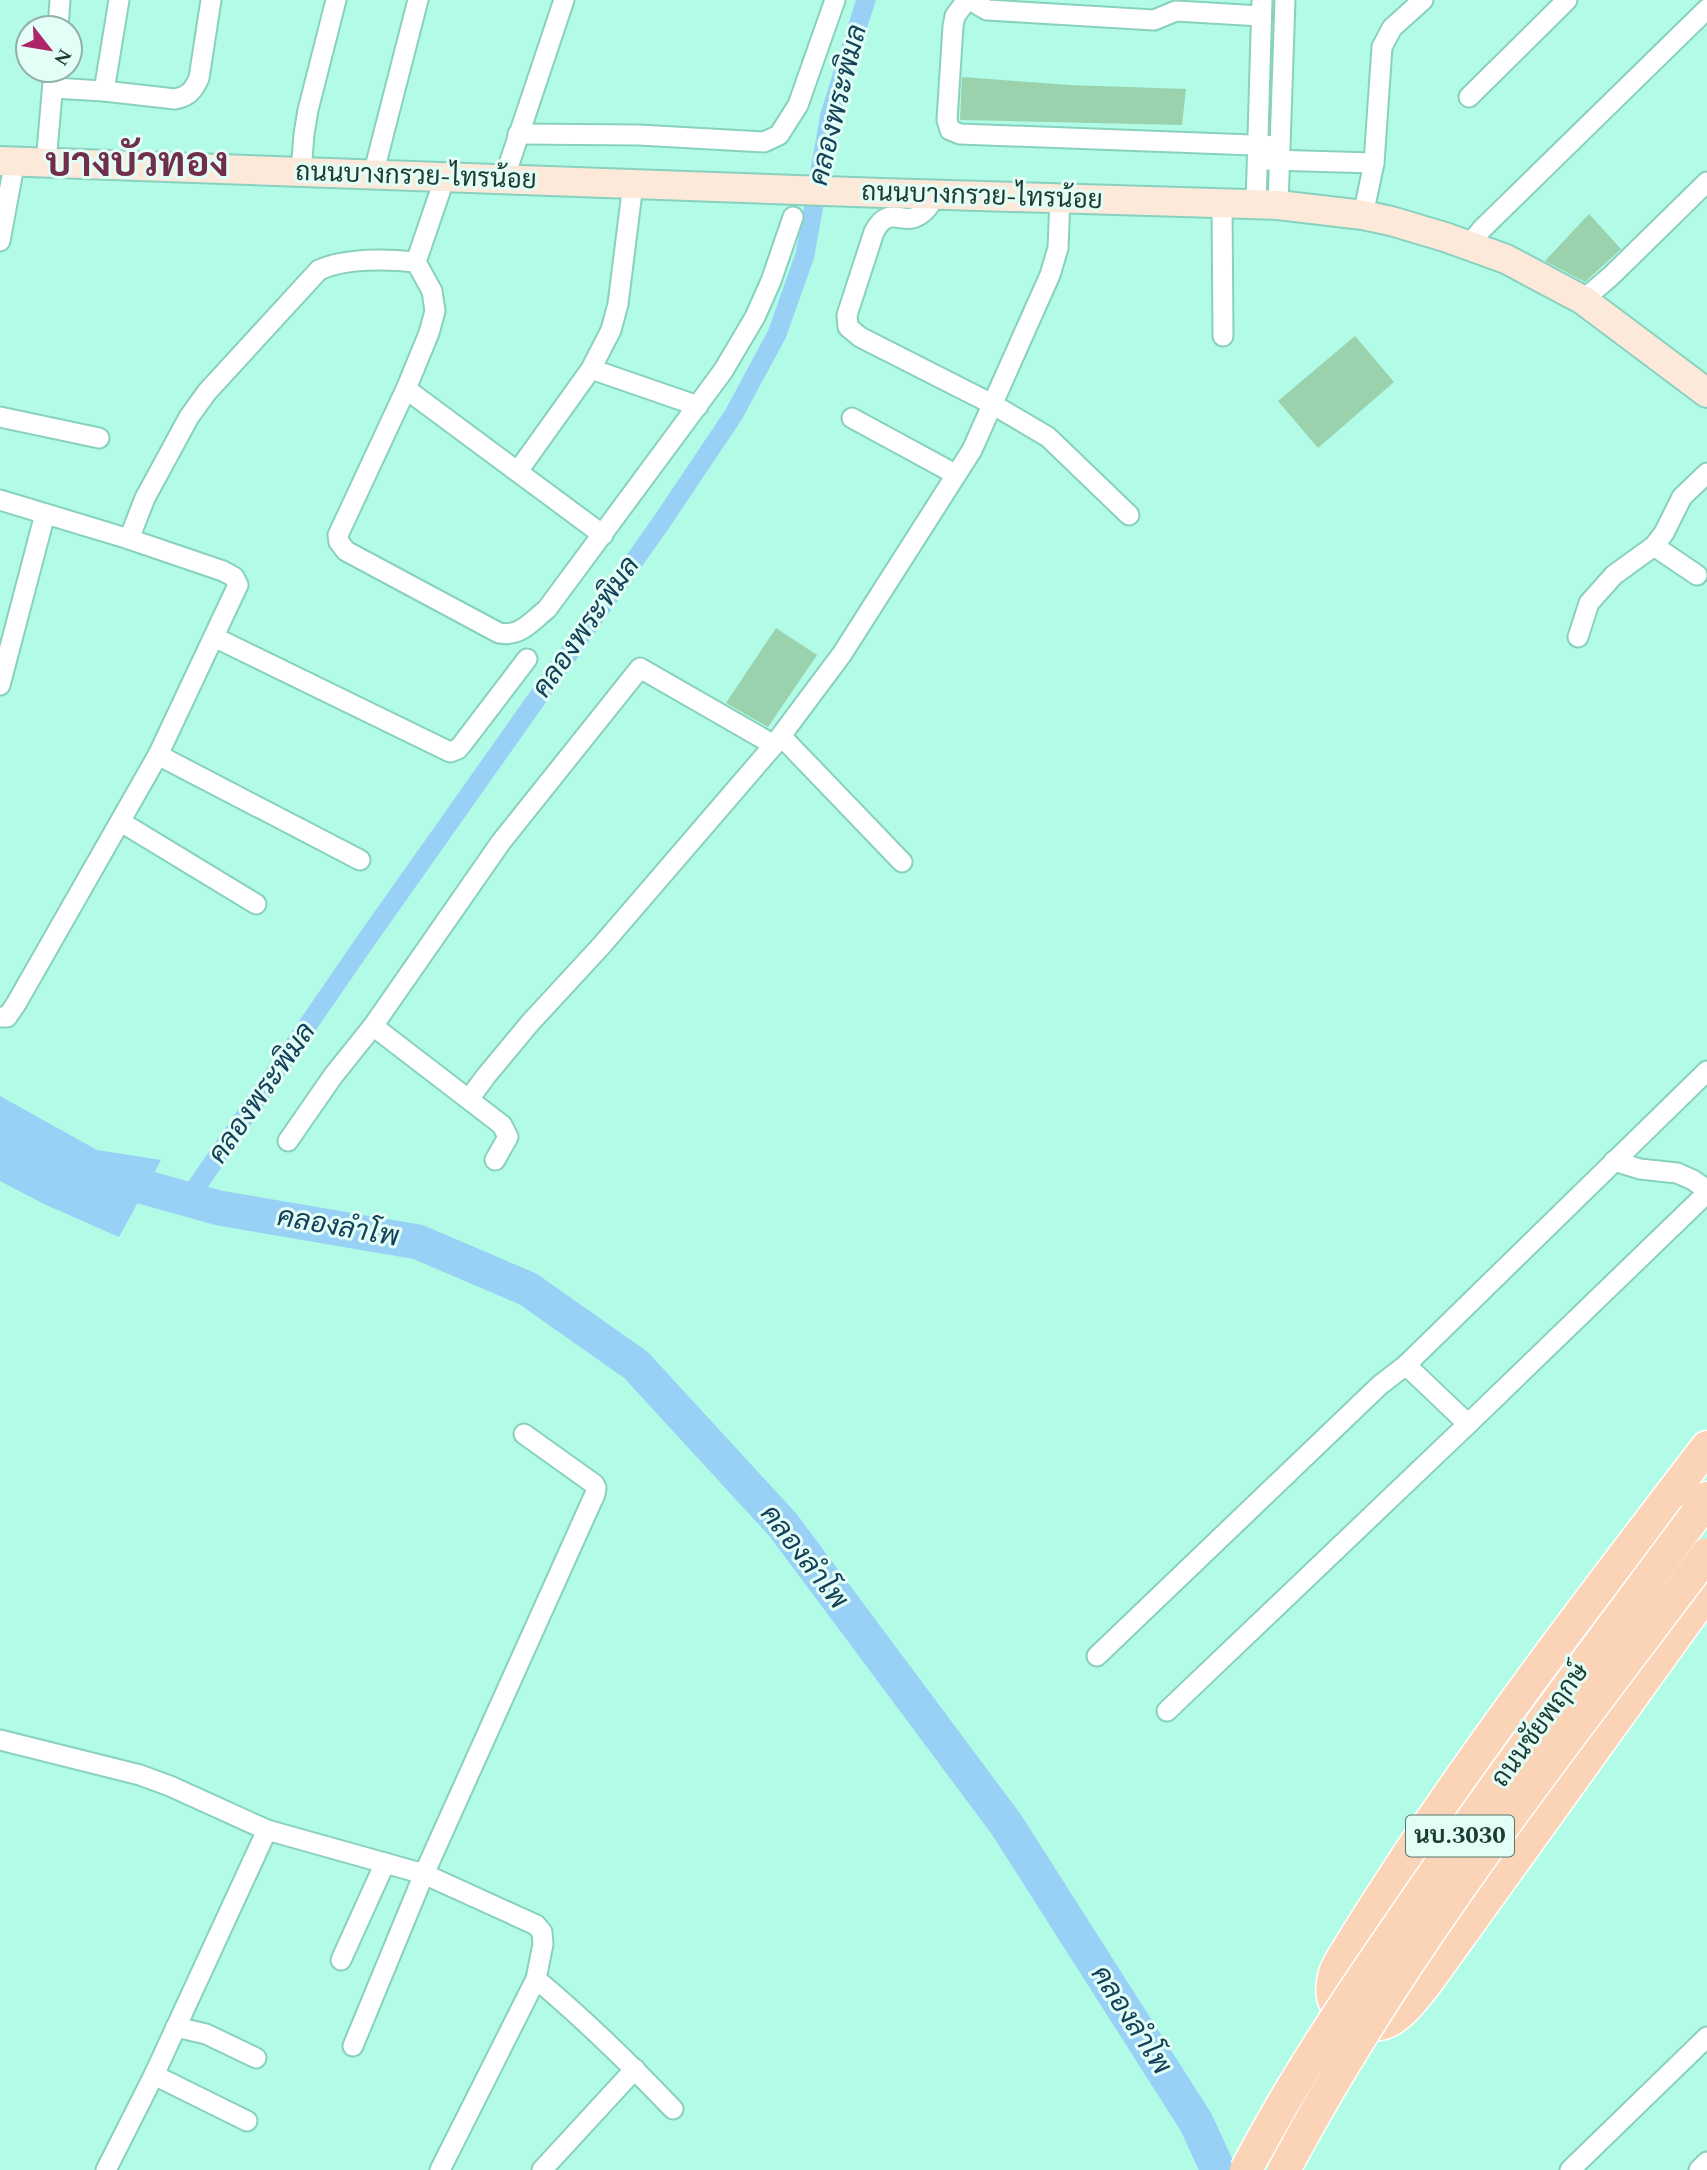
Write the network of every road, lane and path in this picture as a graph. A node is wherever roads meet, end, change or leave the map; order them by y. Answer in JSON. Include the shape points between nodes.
{"nodes":[{"id":1,"x":119,"y":0,"type":"edge"},
{"id":2,"x":211,"y":0,"type":"edge"},
{"id":3,"x":337,"y":0,"type":"edge"},
{"id":4,"x":418,"y":0,"type":"edge"},
{"id":5,"x":564,"y":0,"type":"edge"},
{"id":6,"x":835,"y":0,"type":"edge"},
{"id":7,"x":969,"y":0,"type":"edge"},
{"id":8,"x":1285,"y":0,"type":"edge"},
{"id":9,"x":1423,"y":0,"type":"edge"},
{"id":10,"x":1567,"y":0,"type":"edge"},
{"id":11,"x":1168,"y":5,"type":"edge"},
{"id":12,"x":1066,"y":7,"type":"edge"},
{"id":13,"x":1262,"y":8,"type":"edge"},
{"id":14,"x":1707,"y":9,"type":"edge"},
{"id":15,"x":53,"y":84,"type":"edge"},
{"id":16,"x":74,"y":84,"type":"edge"},
{"id":17,"x":104,"y":91,"type":"junction"},
{"id":18,"x":1469,"y":97,"type":"dead end"},
{"id":19,"x":518,"y":134,"type":"junction"},
{"id":20,"x":1257,"y":152,"type":"junction"},
{"id":21,"x":1279,"y":154,"type":"junction"},
{"id":22,"x":7,"y":161,"type":"edge"},
{"id":23,"x":46,"y":163,"type":"junction"},
{"id":24,"x":1374,"y":163,"type":"junction"},
{"id":25,"x":302,"y":172,"type":"junction"},
{"id":26,"x":373,"y":175,"type":"junction"},
{"id":27,"x":445,"y":177,"type":"junction"},
{"id":28,"x":504,"y":179,"type":"junction"},
{"id":29,"x":1707,"y":182,"type":"edge"},
{"id":30,"x":632,"y":184,"type":"junction"},
{"id":31,"x":936,"y":195,"type":"junction"},
{"id":32,"x":1060,"y":198,"type":"junction"},
{"id":33,"x":1222,"y":203,"type":"junction"},
{"id":34,"x":1267,"y":205,"type":"junction"},
{"id":35,"x":1363,"y":215,"type":"junction"},
{"id":36,"x":793,"y":217,"type":"dead end"},
{"id":37,"x":0,"y":241,"type":"edge"},
{"id":38,"x":1469,"y":245,"type":"junction"},
{"id":39,"x":416,"y":262,"type":"junction"},
{"id":40,"x":1583,"y":300,"type":"junction"},
{"id":41,"x":1223,"y":336,"type":"dead end"},
{"id":42,"x":591,"y":369,"type":"junction"},
{"id":43,"x":406,"y":389,"type":"junction"},
{"id":44,"x":1707,"y":393,"type":"edge"},
{"id":45,"x":992,"y":404,"type":"junction"},
{"id":46,"x":698,"y":406,"type":"junction"},
{"id":47,"x":0,"y":416,"type":"edge"},
{"id":48,"x":852,"y":418,"type":"dead end"},
{"id":49,"x":99,"y":439,"type":"dead end"},
{"id":50,"x":518,"y":471,"type":"junction"},
{"id":51,"x":1707,"y":473,"type":"edge"},
{"id":52,"x":955,"y":474,"type":"junction"},
{"id":53,"x":0,"y":500,"type":"edge"},
{"id":54,"x":46,"y":514,"type":"junction"},
{"id":55,"x":1129,"y":515,"type":"dead end"},
{"id":56,"x":603,"y":534,"type":"junction"},
{"id":57,"x":128,"y":538,"type":"junction"},
{"id":58,"x":1654,"y":546,"type":"junction"},
{"id":59,"x":1697,"y":575,"type":"dead end"},
{"id":60,"x":1578,"y":636,"type":"dead end"},
{"id":61,"x":214,"y":637,"type":"junction"},
{"id":62,"x":527,"y":659,"type":"dead end"},
{"id":63,"x":0,"y":685,"type":"edge"},
{"id":64,"x":777,"y":741,"type":"junction"},
{"id":65,"x":158,"y":755,"type":"junction"},
{"id":66,"x":121,"y":822,"type":"junction"},
{"id":67,"x":360,"y":860,"type":"dead end"},
{"id":68,"x":902,"y":862,"type":"dead end"},
{"id":69,"x":256,"y":904,"type":"dead end"},
{"id":70,"x":0,"y":1017,"type":"edge"},
{"id":71,"x":373,"y":1026,"type":"junction"},
{"id":72,"x":1707,"y":1071,"type":"edge"},
{"id":73,"x":469,"y":1099,"type":"junction"},
{"id":74,"x":288,"y":1141,"type":"dead end"},
{"id":75,"x":495,"y":1160,"type":"dead end"},
{"id":76,"x":1614,"y":1161,"type":"junction"},
{"id":77,"x":1704,"y":1202,"type":"edge"},
{"id":78,"x":1406,"y":1365,"type":"junction"},
{"id":79,"x":1468,"y":1424,"type":"junction"},
{"id":80,"x":524,"y":1434,"type":"dead end"},
{"id":81,"x":1707,"y":1447,"type":"edge"},
{"id":82,"x":1701,"y":1507,"type":"edge"},
{"id":83,"x":1707,"y":1554,"type":"edge"},
{"id":84,"x":1707,"y":1592,"type":"edge"},
{"id":85,"x":1097,"y":1656,"type":"dead end"},
{"id":86,"x":1167,"y":1711,"type":"dead end"},
{"id":87,"x":0,"y":1740,"type":"edge"},
{"id":88,"x":267,"y":1830,"type":"junction"},
{"id":89,"x":385,"y":1863,"type":"junction"},
{"id":90,"x":424,"y":1874,"type":"junction"},
{"id":91,"x":341,"y":1960,"type":"dead end"},
{"id":92,"x":536,"y":1979,"type":"junction"},
{"id":93,"x":176,"y":2027,"type":"junction"},
{"id":94,"x":1707,"y":2037,"type":"edge"},
{"id":95,"x":353,"y":2046,"type":"dead end"},
{"id":96,"x":256,"y":2058,"type":"dead end"},
{"id":97,"x":635,"y":2069,"type":"junction"},
{"id":98,"x":155,"y":2075,"type":"junction"},
{"id":99,"x":673,"y":2109,"type":"dead end"},
{"id":100,"x":247,"y":2121,"type":"dead end"},
{"id":101,"x":1707,"y":2162,"type":"edge"},
{"id":102,"x":106,"y":2170,"type":"edge"},
{"id":103,"x":440,"y":2170,"type":"edge"},
{"id":104,"x":542,"y":2170,"type":"edge"},
{"id":105,"x":1246,"y":2170,"type":"edge"},
{"id":106,"x":1284,"y":2170,"type":"edge"},
{"id":107,"x":1570,"y":2170,"type":"edge"},
{"id":108,"x":1699,"y":2170,"type":"edge"}],
"edges":[{"from":1,"to":17,"type":"street"},
{"from":2,"to":17,"type":"street","via":[[194,90],[174,99]]},
{"from":3,"to":25,"type":"street","via":[[308,110]]},
{"from":4,"to":26,"type":"street"},
{"from":5,"to":19,"type":"street"},
{"from":6,"to":19,"type":"street","via":[[798,105],[779,135],[764,142]]},
{"from":7,"to":12,"type":"street","via":[[986,10]]},
{"from":7,"to":20,"type":"street","via":[[955,16],[953,26],[950,130]]},
{"from":8,"to":21,"type":"street"},
{"from":9,"to":24,"type":"street","via":[[1392,28],[1382,47]]},
{"from":10,"to":18,"type":"street"},
{"from":11,"to":12,"type":"street","via":[[1154,20]]},
{"from":11,"to":13,"type":"street"},
{"from":13,"to":20,"type":"street"},
{"from":14,"to":38,"type":"street"},
{"from":15,"to":23,"type":"street"},
{"from":16,"to":17,"type":"street"},
{"from":19,"to":28,"type":"street"},
{"from":20,"to":21,"type":"street"},
{"from":20,"to":34,"type":"street"},
{"from":21,"to":24,"type":"street"},
{"from":21,"to":34,"type":"street"},
{"from":22,"to":23,"type":"main road","name":"ถนนบางกรวย-ไทรน้อย"},
{"from":22,"to":37,"type":"street"},
{"from":23,"to":25,"type":"main road","name":"ถนนบางกรวย-ไทรน้อย"},
{"from":24,"to":35,"type":"street"},
{"from":25,"to":26,"type":"main road","name":"ถนนบางกรวย-ไทรน้อย"},
{"from":26,"to":27,"type":"main road","name":"ถนนบางกรวย-ไทรน้อย"},
{"from":27,"to":28,"type":"main road","name":"ถนนบางกรวย-ไทรน้อย"},
{"from":27,"to":39,"type":"street"},
{"from":28,"to":30,"type":"main road","name":"ถนนบางกรวย-ไทรน้อย"},
{"from":29,"to":40,"type":"street"},
{"from":30,"to":31,"type":"main road","name":"ถนนบางกรวย-ไทรน้อย"},
{"from":30,"to":42,"type":"street","via":[[618,304],[611,330]]},
{"from":31,"to":32,"type":"main road","name":"ถนนบางกรวย-ไทรน้อย"},
{"from":31,"to":45,"type":"street","via":[[922,214],[880,220],[847,315],[848,327]]},
{"from":32,"to":33,"type":"main road","name":"ถนนบางกรวย-ไทรน้อย"},
{"from":32,"to":45,"type":"street","via":[[1058,247],[1050,275]]},
{"from":33,"to":34,"type":"main road","name":"ถนนบางกรวย-ไทรน้อย"},
{"from":33,"to":41,"type":"street"},
{"from":34,"to":35,"type":"main road","name":"ถนนบางกรวย-ไทรน้อย"},
{"from":35,"to":38,"type":"main road","name":"ถนนบางกรวย-ไทรน้อย"},
{"from":36,"to":46,"type":"street","via":[[755,317]]},
{"from":38,"to":40,"type":"main road","name":"ถนนบางกรวย-ไทรน้อย"},
{"from":39,"to":43,"type":"street","via":[[432,291],[435,311]]},
{"from":39,"to":57,"type":"street","via":[[387,259],[319,270],[207,393],[145,498]]},
{"from":40,"to":44,"type":"main road","name":"ถนนบางกรวย-ไทรน้อย"},
{"from":42,"to":46,"type":"street"},
{"from":42,"to":50,"type":"street"},
{"from":43,"to":50,"type":"street"},
{"from":43,"to":56,"type":"street","via":[[338,536],[346,551],[509,635],[547,609]]},
{"from":45,"to":52,"type":"street","via":[[972,450]]},
{"from":45,"to":55,"type":"street","via":[[1048,437]]},
{"from":46,"to":56,"type":"street"},
{"from":47,"to":49,"type":"street"},
{"from":48,"to":52,"type":"street"},
{"from":50,"to":56,"type":"street"},
{"from":51,"to":58,"type":"street","via":[[1682,497]]},
{"from":52,"to":64,"type":"street","via":[[842,654]]},
{"from":53,"to":54,"type":"street"},
{"from":54,"to":57,"type":"street"},
{"from":54,"to":63,"type":"street"},
{"from":57,"to":61,"type":"street","via":[[234,577],[238,588]]},
{"from":58,"to":59,"type":"street"},
{"from":58,"to":60,"type":"street","via":[[1614,575],[1589,603]]},
{"from":61,"to":62,"type":"street","via":[[450,752],[463,743]]},
{"from":61,"to":65,"type":"street"},
{"from":64,"to":68,"type":"street"},
{"from":64,"to":71,"type":"street","via":[[640,668],[501,842]]},
{"from":64,"to":73,"type":"street"},
{"from":65,"to":66,"type":"street"},
{"from":65,"to":67,"type":"street"},
{"from":66,"to":69,"type":"street"},
{"from":66,"to":70,"type":"street","via":[[16,1004],[7,1017]]},
{"from":71,"to":73,"type":"street"},
{"from":71,"to":74,"type":"street"},
{"from":72,"to":76,"type":"street"},
{"from":73,"to":75,"type":"street","via":[[507,1132]]},
{"from":76,"to":77,"type":"street","via":[[1677,1172],[1693,1180]]},
{"from":76,"to":78,"type":"street"},
{"from":77,"to":79,"type":"street"},
{"from":78,"to":79,"type":"street"},
{"from":78,"to":85,"type":"street"},
{"from":79,"to":86,"type":"street"},
{"from":80,"to":90,"type":"street","via":[[594,1484],[595,1494]]},
{"from":81,"to":84,"type":"main road","via":[[1452,1790],[1360,1928],[1335,1972],[1331,1995],[1340,2009],[1362,2024],[1381,2024],[1403,2012]]},
{"from":82,"to":105,"type":"main road","name":"ถนนชัยพฤกษ์","number":"นบ.3030","bridge":true,"via":[[1441,1862],[1327,2030]]},
{"from":83,"to":106,"type":"main road","name":"ถนนชัยพฤกษ์","number":"นบ.3030","bridge":true,"via":[[1504,1824],[1391,1989]]},
{"from":87,"to":88,"type":"street","via":[[140,1775]]},
{"from":88,"to":89,"type":"street"},
{"from":88,"to":93,"type":"street"},
{"from":89,"to":90,"type":"street"},
{"from":89,"to":91,"type":"street"},
{"from":90,"to":92,"type":"street","via":[[536,1925],[543,1944]]},
{"from":90,"to":95,"type":"street"},
{"from":92,"to":97,"type":"street"},
{"from":92,"to":103,"type":"street"},
{"from":93,"to":96,"type":"street","via":[[206,2034]]},
{"from":93,"to":98,"type":"street"},
{"from":94,"to":107,"type":"street"},
{"from":97,"to":99,"type":"street"},
{"from":97,"to":104,"type":"street"},
{"from":98,"to":100,"type":"street"},
{"from":98,"to":102,"type":"street"},
{"from":101,"to":108,"type":"street"}]}
